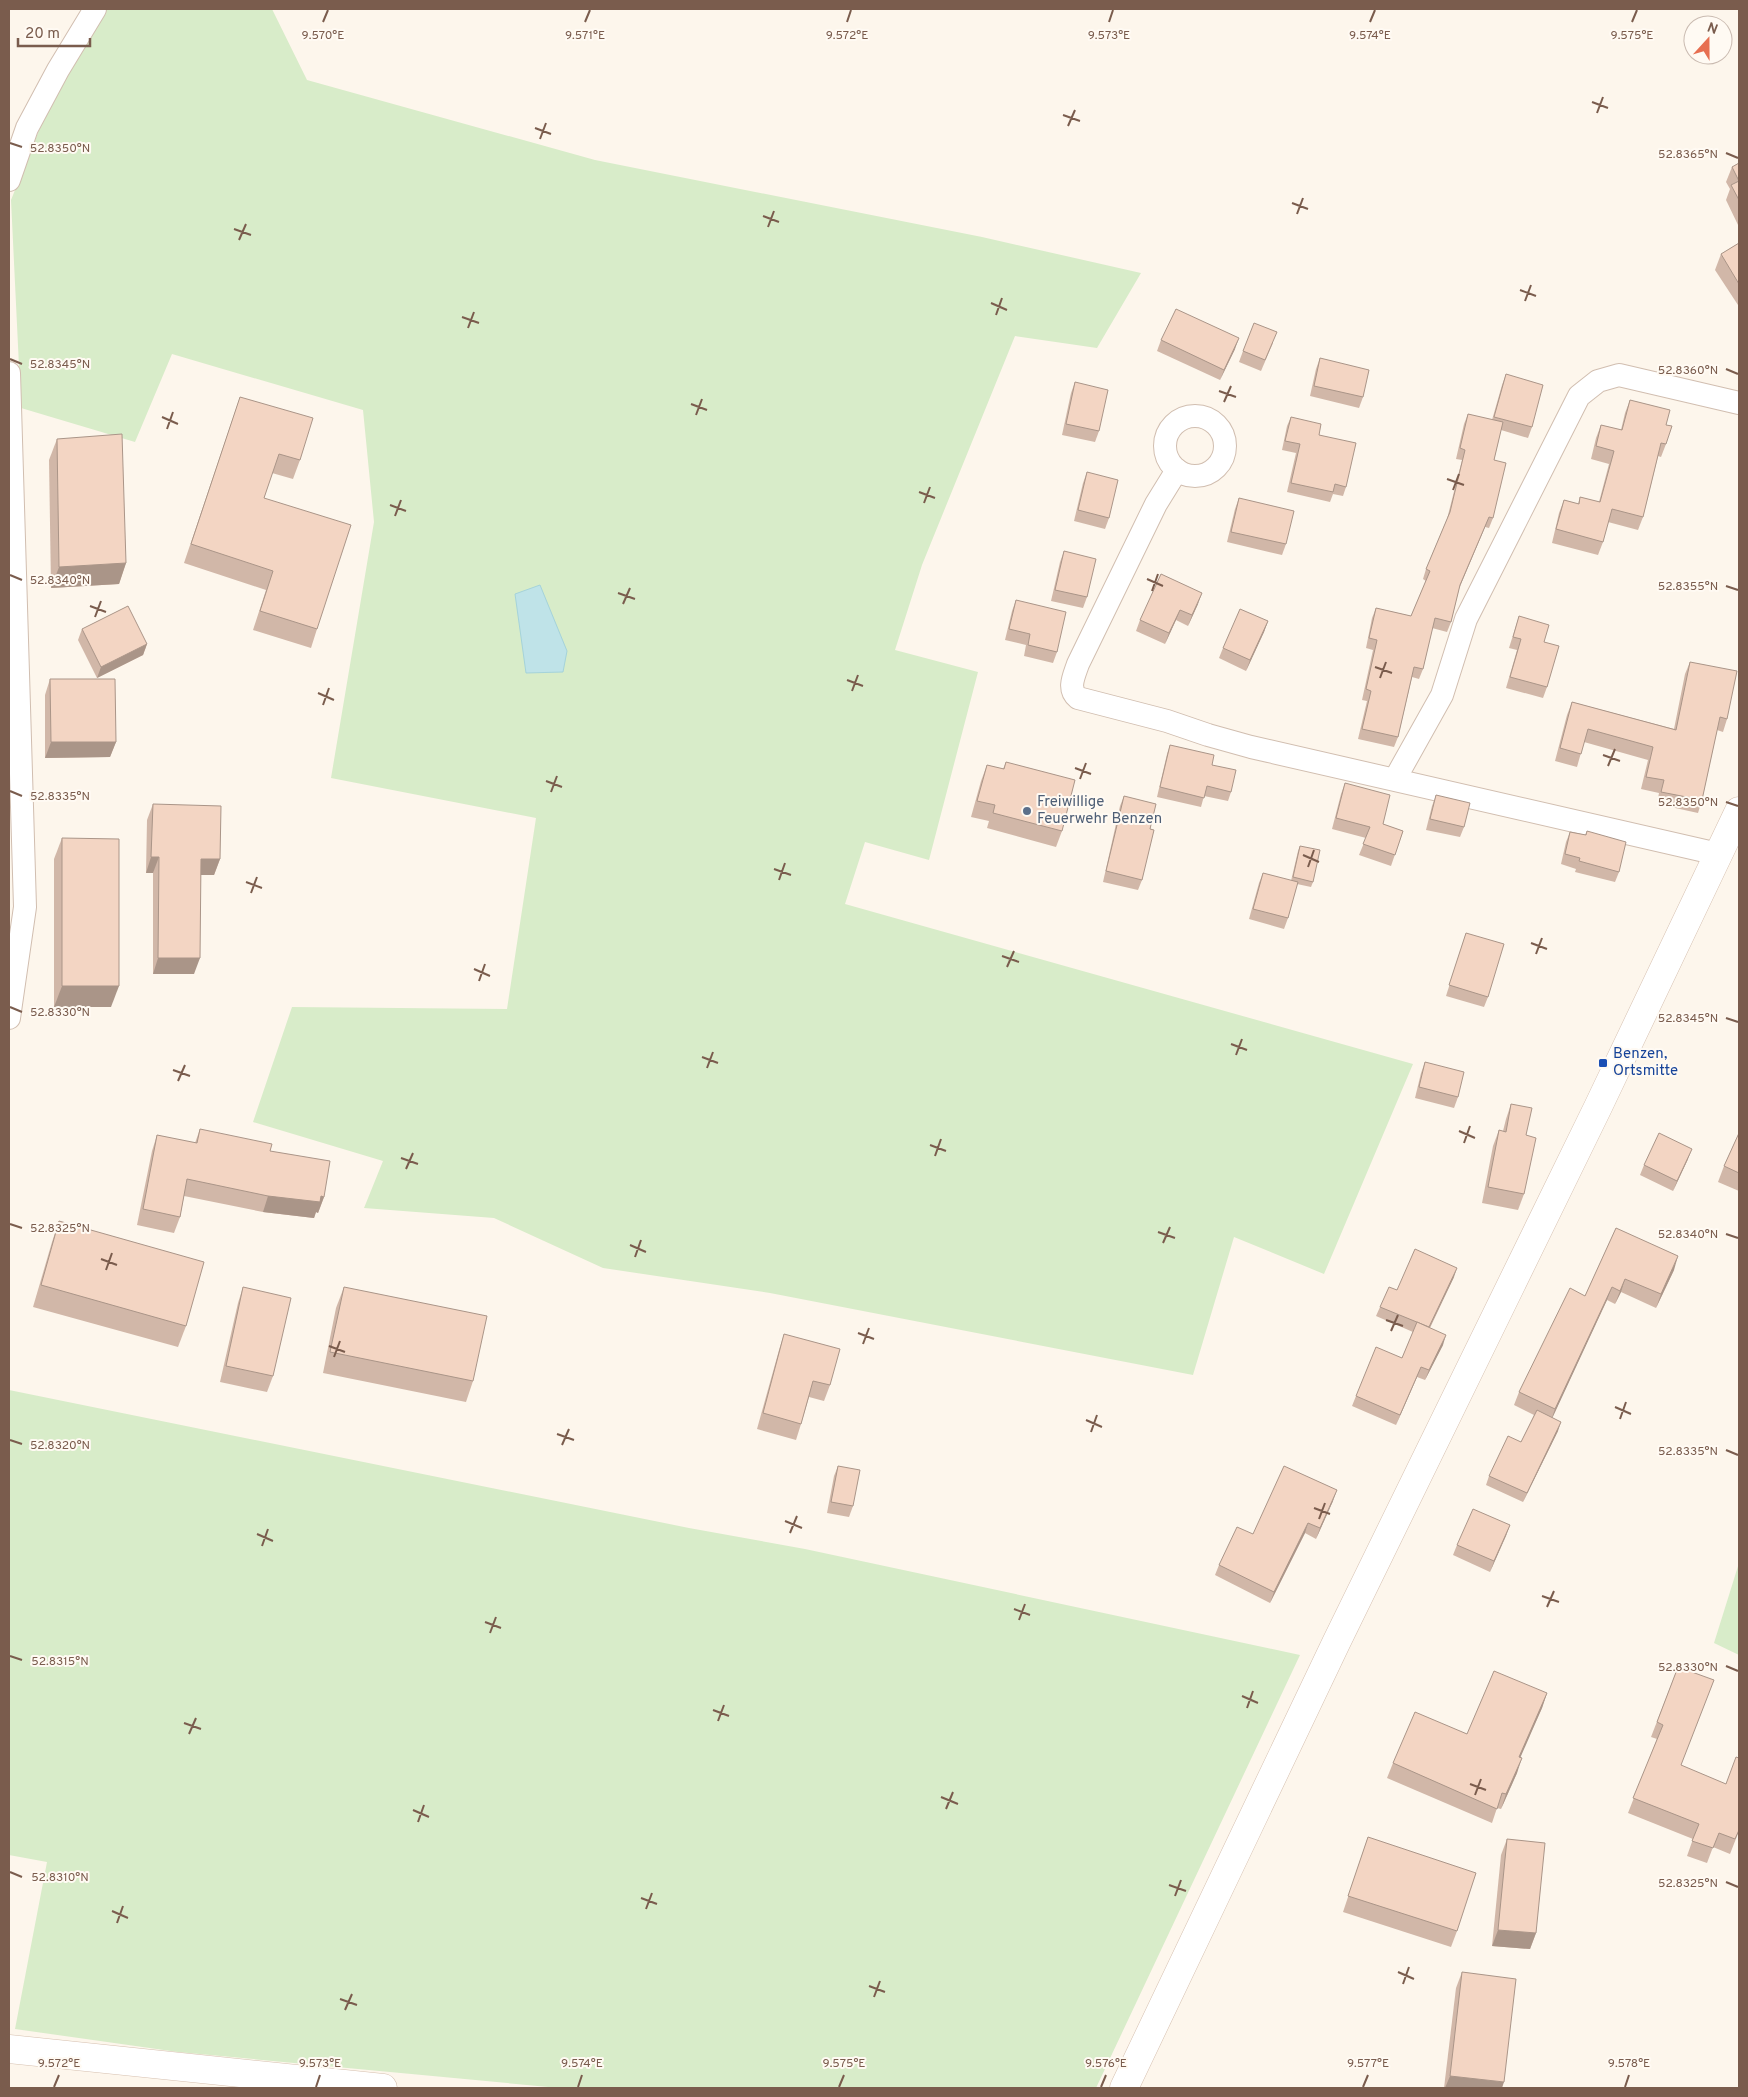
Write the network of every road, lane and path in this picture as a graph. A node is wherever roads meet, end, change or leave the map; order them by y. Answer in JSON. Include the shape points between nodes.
{"nodes":[{"id":1,"x":95,"y":9,"type":"edge"},
{"id":2,"x":9,"y":180,"type":"edge"},
{"id":3,"x":9,"y":373,"type":"edge"},
{"id":4,"x":1739,"y":402,"type":"edge"},
{"id":5,"x":1177,"y":470,"type":"dead end"},
{"id":6,"x":1395,"y":779,"type":"junction"},
{"id":7,"x":1739,"y":811,"type":"edge"},
{"id":8,"x":1718,"y":854,"type":"junction"},
{"id":9,"x":9,"y":1018,"type":"edge"},
{"id":10,"x":9,"y":2049,"type":"edge"},
{"id":11,"x":383,"y":2088,"type":"edge"},
{"id":12,"x":1124,"y":2088,"type":"edge"}],
"edges":[{"from":1,"to":2,"type":"street","via":[[27,128]]},
{"from":3,"to":9,"type":"street","via":[[25,907]]},
{"from":4,"to":6,"type":"street","via":[[1619,375],[1598,381],[1579,396],[1466,619],[1442,695]]},
{"from":5,"to":6,"type":"street","via":[[1156,504],[1078,664],[1071,687],[1073,694],[1084,702],[1167,720],[1251,747]]},
{"from":6,"to":8,"type":"street"},
{"from":7,"to":8,"type":"street"},
{"from":8,"to":12,"type":"street"},
{"from":10,"to":11,"type":"street"}]}
